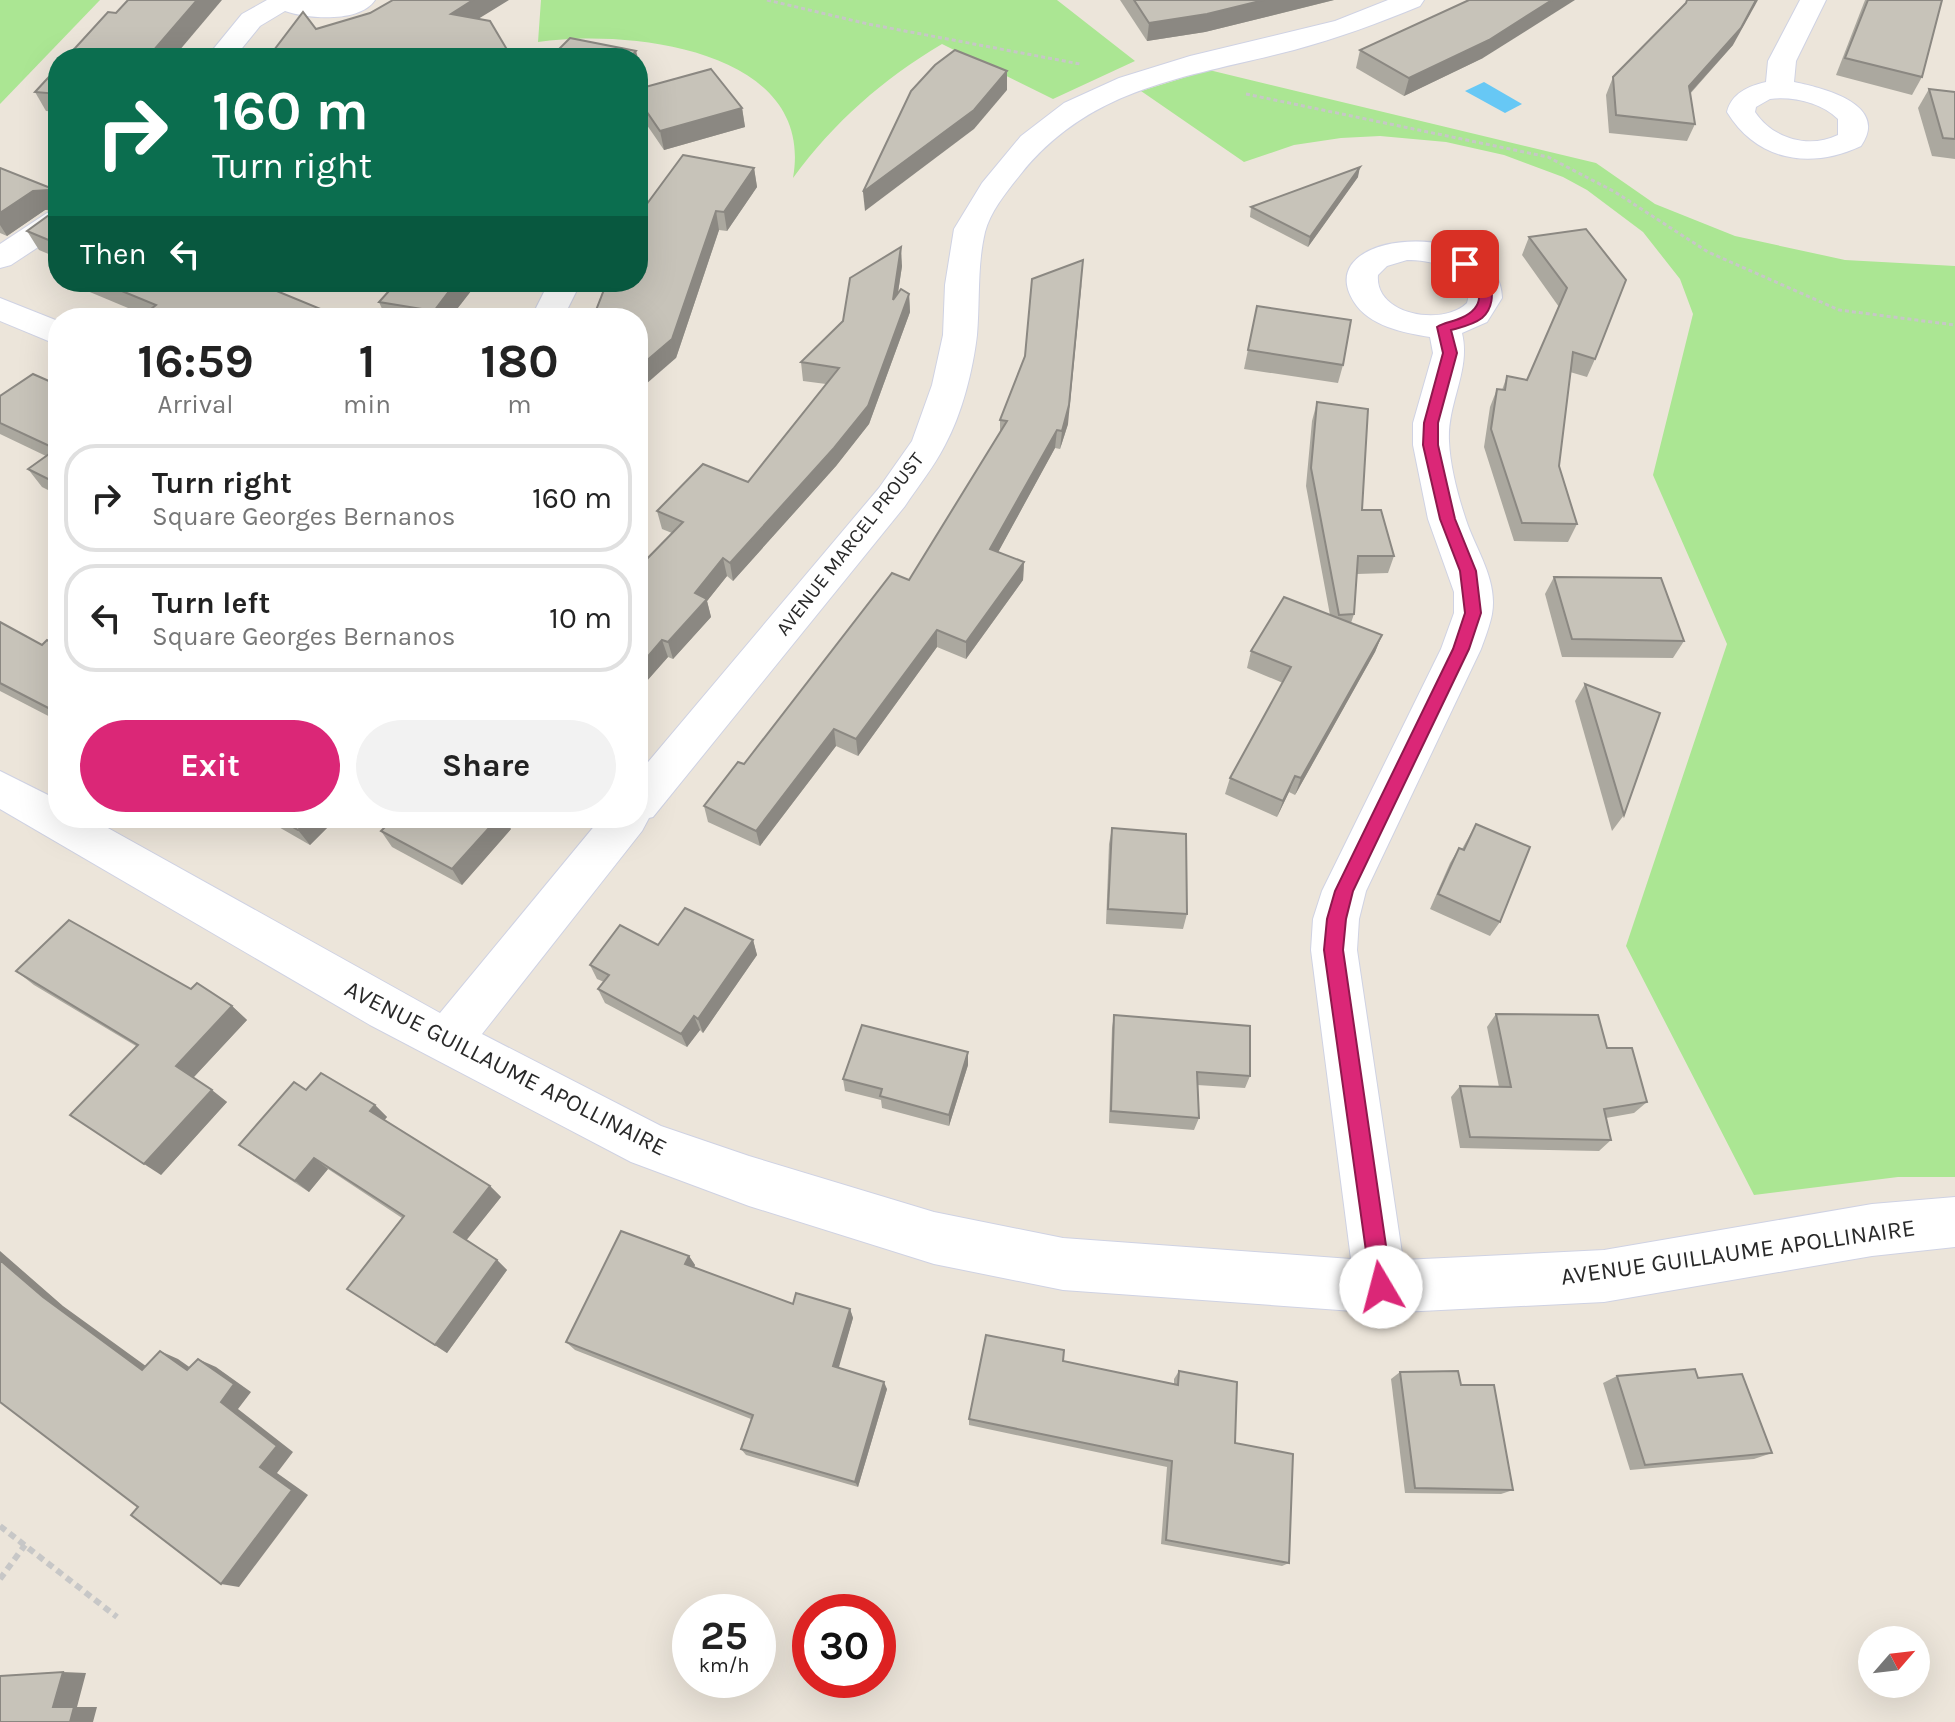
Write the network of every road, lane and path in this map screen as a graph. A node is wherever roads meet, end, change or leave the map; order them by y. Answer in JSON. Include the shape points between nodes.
{"nodes":[{"id":1,"x":362,"y":0,"type":"edge"},
{"id":2,"x":767,"y":0,"type":"edge"},
{"id":3,"x":1411,"y":0,"type":"edge"},
{"id":4,"x":1813,"y":0,"type":"edge"},
{"id":5,"x":283,"y":1,"type":"edge"},
{"id":6,"x":228,"y":48,"type":"edge"},
{"id":7,"x":1160,"y":74,"type":"junction"},
{"id":8,"x":1779,"y":89,"type":"dead end"},
{"id":9,"x":1242,"y":94,"type":"dead end"},
{"id":10,"x":48,"y":227,"type":"edge"},
{"id":11,"x":0,"y":258,"type":"edge"},
{"id":12,"x":0,"y":308,"type":"edge"},
{"id":13,"x":1955,"y":325,"type":"edge"},
{"id":14,"x":1444,"y":327,"type":"dead end"},
{"id":15,"x":48,"y":330,"type":"edge"},
{"id":16,"x":0,"y":788,"type":"edge"},
{"id":17,"x":648,"y":792,"type":"edge"},
{"id":18,"x":48,"y":816,"type":"edge"},
{"id":19,"x":70,"y":828,"type":"edge"},
{"id":20,"x":619,"y":828,"type":"edge"},
{"id":21,"x":448,"y":1040,"type":"junction"},
{"id":22,"x":1955,"y":1222,"type":"edge"},
{"id":23,"x":1381,"y":1287,"type":"junction"},
{"id":24,"x":0,"y":1526,"type":"edge"},
{"id":25,"x":25,"y":1545,"type":"junction"},
{"id":26,"x":0,"y":1579,"type":"edge"},
{"id":27,"x":117,"y":1617,"type":"dead end"}],
"edges":[{"from":1,"to":5,"type":"street","via":[[323,10]]},
{"from":2,"to":7,"type":"path","via":[[868,24]]},
{"from":3,"to":7,"type":"street","name":"AVENUE MARCEL PROUST","via":[[1345,27]]},
{"from":4,"to":8,"type":"street","via":[[1782,61]]},
{"from":5,"to":6,"type":"street","via":[[251,20]]},
{"from":7,"to":17,"type":"street","name":"AVENUE MARCEL PROUST","via":[[1074,109],[1031,142],[993,189],[970,229],[960,335],[929,443],[892,497]]},
{"from":9,"to":13,"type":"path","via":[[1548,157],[1615,192],[1708,252],[1839,310]]},
{"from":10,"to":11,"type":"street"},
{"from":12,"to":15,"type":"street"},
{"from":14,"to":23,"type":"street","via":[[1450,353],[1431,423],[1431,445],[1447,519],[1468,571],[1473,613],[1461,649],[1344,891],[1336,919],[1334,950]]},
{"from":16,"to":18,"type":"street","name":"AVENUE GUILLAUME APOLLINAIRE"},
{"from":19,"to":21,"type":"street","name":"AVENUE GUILLAUME APOLLINAIRE"},
{"from":20,"to":21,"type":"street"},
{"from":21,"to":23,"type":"street","name":"AVENUE GUILLAUME APOLLINAIRE","via":[[649,1145],[934,1238],[1063,1264]]},
{"from":22,"to":23,"type":"street","name":"AVENUE GUILLAUME APOLLINAIRE","via":[[1872,1230],[1604,1276]]},
{"from":24,"to":25,"type":"path"},
{"from":25,"to":26,"type":"path"},
{"from":25,"to":27,"type":"path"}]}
